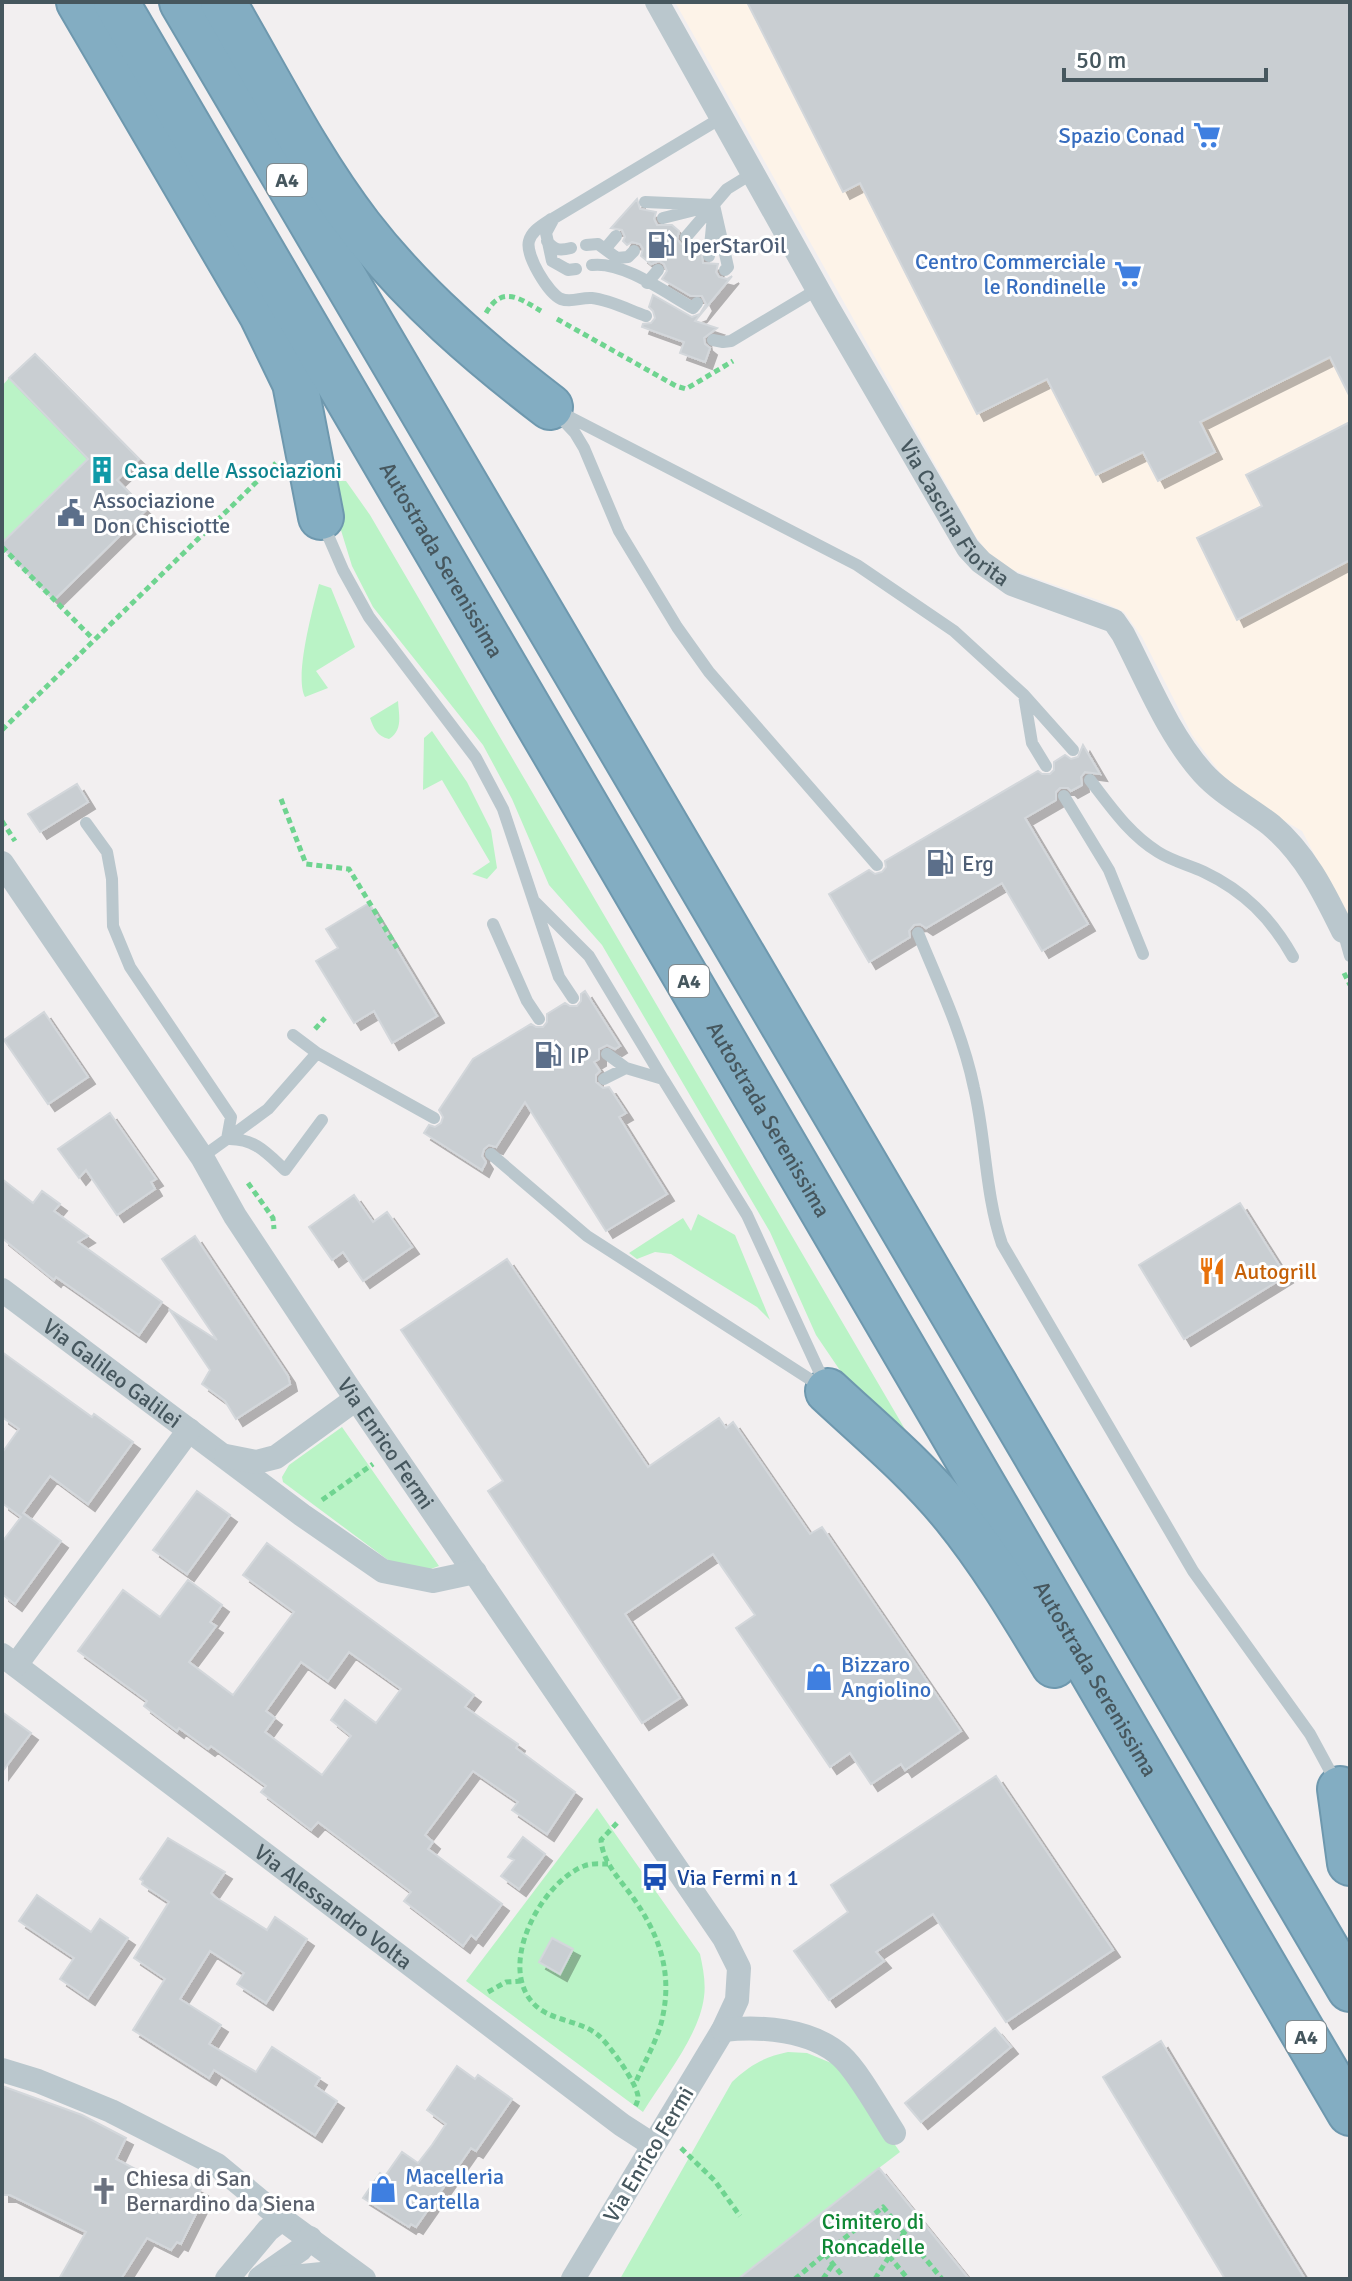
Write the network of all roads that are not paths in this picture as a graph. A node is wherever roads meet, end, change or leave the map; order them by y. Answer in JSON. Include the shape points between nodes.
{"nodes":[{"id":1,"x":79,"y":2,"type":"edge"},
{"id":2,"x":116,"y":2,"type":"edge"},
{"id":3,"x":182,"y":2,"type":"edge"},
{"id":4,"x":223,"y":2,"type":"edge"},
{"id":5,"x":657,"y":2,"type":"edge"},
{"id":6,"x":721,"y":118,"type":"junction"},
{"id":7,"x":753,"y":173,"type":"junction"},
{"id":8,"x":645,"y":202,"type":"dead end"},
{"id":9,"x":714,"y":205,"type":"junction"},
{"id":10,"x":554,"y":218,"type":"junction"},
{"id":11,"x":663,"y":218,"type":"dead end"},
{"id":12,"x":616,"y":236,"type":"dead end"},
{"id":13,"x":686,"y":237,"type":"dead end"},
{"id":14,"x":547,"y":241,"type":"junction"},
{"id":15,"x":586,"y":245,"type":"dead end"},
{"id":16,"x":571,"y":248,"type":"dead end"},
{"id":17,"x":605,"y":249,"type":"junction"},
{"id":18,"x":634,"y":251,"type":"dead end"},
{"id":19,"x":709,"y":256,"type":"dead end"},
{"id":20,"x":592,"y":265,"type":"dead end"},
{"id":21,"x":576,"y":269,"type":"dead end"},
{"id":22,"x":658,"y":270,"type":"dead end"},
{"id":23,"x":725,"y":270,"type":"dead end"},
{"id":24,"x":647,"y":283,"type":"junction"},
{"id":25,"x":818,"y":289,"type":"junction"},
{"id":26,"x":697,"y":303,"type":"dead end"},
{"id":27,"x":646,"y":316,"type":"dead end"},
{"id":28,"x":713,"y":340,"type":"dead end"},
{"id":29,"x":550,"y":407,"type":"junction"},
{"id":30,"x":321,"y":517,"type":"joint"},
{"id":31,"x":1024,"y":695,"type":"junction"},
{"id":32,"x":1073,"y":750,"type":"dead end"},
{"id":33,"x":1046,"y":766,"type":"dead end"},
{"id":34,"x":1090,"y":780,"type":"dead end"},
{"id":35,"x":1064,"y":796,"type":"dead end"},
{"id":36,"x":86,"y":823,"type":"dead end"},
{"id":37,"x":2,"y":863,"type":"edge"},
{"id":38,"x":877,"y":865,"type":"dead end"},
{"id":39,"x":532,"y":900,"type":"junction"},
{"id":40,"x":493,"y":924,"type":"dead end"},
{"id":41,"x":918,"y":933,"type":"dead end"},
{"id":42,"x":1346,"y":933,"type":"edge"},
{"id":43,"x":1143,"y":954,"type":"dead end"},
{"id":44,"x":1350,"y":956,"type":"edge"},
{"id":45,"x":1293,"y":957,"type":"dead end"},
{"id":46,"x":573,"y":998,"type":"dead end"},
{"id":47,"x":539,"y":1019,"type":"dead end"},
{"id":48,"x":293,"y":1035,"type":"dead end"},
{"id":49,"x":317,"y":1053,"type":"junction"},
{"id":50,"x":607,"y":1054,"type":"dead end"},
{"id":51,"x":626,"y":1068,"type":"junction"},
{"id":52,"x":604,"y":1079,"type":"dead end"},
{"id":53,"x":663,"y":1079,"type":"junction"},
{"id":54,"x":434,"y":1118,"type":"dead end"},
{"id":55,"x":322,"y":1120,"type":"dead end"},
{"id":56,"x":227,"y":1139,"type":"junction"},
{"id":57,"x":491,"y":1154,"type":"dead end"},
{"id":58,"x":202,"y":1157,"type":"junction"},
{"id":59,"x":2,"y":1290,"type":"edge"},
{"id":60,"x":828,"y":1391,"type":"junction"},
{"id":61,"x":356,"y":1399,"type":"junction"},
{"id":62,"x":189,"y":1430,"type":"junction"},
{"id":63,"x":221,"y":1455,"type":"junction"},
{"id":64,"x":276,"y":1457,"type":"junction"},
{"id":65,"x":292,"y":1508,"type":"junction"},
{"id":66,"x":475,"y":1572,"type":"junction"},
{"id":67,"x":9,"y":1660,"type":"edge"},
{"id":68,"x":1340,"y":1789,"type":"joint"},
{"id":69,"x":1350,"y":1863,"type":"edge"},
{"id":70,"x":1262,"y":1960,"type":"junction"},
{"id":71,"x":1350,"y":1989,"type":"edge"},
{"id":72,"x":723,"y":2030,"type":"junction"},
{"id":73,"x":2,"y":2070,"type":"edge"},
{"id":74,"x":1350,"y":2113,"type":"edge"},
{"id":75,"x":894,"y":2133,"type":"dead end"},
{"id":76,"x":653,"y":2145,"type":"junction"},
{"id":77,"x":282,"y":2219,"type":"junction"},
{"id":78,"x":310,"y":2238,"type":"junction"},
{"id":79,"x":227,"y":2279,"type":"edge"},
{"id":80,"x":258,"y":2279,"type":"edge"},
{"id":81,"x":272,"y":2279,"type":"edge"},
{"id":82,"x":353,"y":2279,"type":"edge"},
{"id":83,"x":364,"y":2279,"type":"edge"},
{"id":84,"x":573,"y":2279,"type":"edge"}],
"edges":[{"from":1,"to":30,"type":"highway","via":[[262,315],[295,383]]},
{"from":2,"to":70,"type":"highway","name":"Autostrada Serenissima","number":"A4"},
{"from":3,"to":71,"type":"highway","number":"A4"},
{"from":4,"to":29,"type":"highway","via":[[358,225],[406,282]]},
{"from":5,"to":6,"type":"street","name":"Via Cascina Fiorita"},
{"from":6,"to":7,"type":"street","name":"Via Cascina Fiorita"},
{"from":6,"to":10,"type":"lane"},
{"from":7,"to":9,"type":"lane","via":[[727,189]]},
{"from":7,"to":25,"type":"street","name":"Via Cascina Fiorita"},
{"from":8,"to":9,"type":"lane"},
{"from":9,"to":11,"type":"lane"},
{"from":9,"to":13,"type":"lane"},
{"from":9,"to":19,"type":"lane"},
{"from":9,"to":23,"type":"lane"},
{"from":10,"to":14,"type":"lane"},
{"from":10,"to":27,"type":"lane","via":[[533,233],[528,245],[552,292],[560,299],[598,299]]},
{"from":12,"to":17,"type":"lane"},
{"from":14,"to":16,"type":"lane","via":[[560,251]]},
{"from":14,"to":21,"type":"lane","via":[[552,261]]},
{"from":15,"to":17,"type":"lane"},
{"from":17,"to":18,"type":"lane","via":[[617,258]]},
{"from":20,"to":24,"type":"lane","via":[[619,268]]},
{"from":22,"to":24,"type":"lane"},
{"from":24,"to":26,"type":"lane","via":[[677,293],[693,308]]},
{"from":25,"to":28,"type":"lane","via":[[731,341]]},
{"from":25,"to":42,"type":"street","name":"Via Cascina Fiorita","via":[[968,548],[1012,584],[1114,621],[1192,759],[1219,788],[1296,849]]},
{"from":29,"to":31,"type":"lane","via":[[857,565],[954,631]]},
{"from":29,"to":38,"type":"lane","via":[[584,448],[619,531],[677,627],[737,705]]},
{"from":30,"to":39,"type":"lane","via":[[369,617],[476,758],[503,809]]},
{"from":31,"to":32,"type":"lane"},
{"from":31,"to":33,"type":"lane","via":[[1032,743]]},
{"from":34,"to":45,"type":"lane","via":[[1127,828],[1148,845],[1218,880],[1260,909]]},
{"from":35,"to":43,"type":"lane","via":[[1109,870]]},
{"from":36,"to":56,"type":"lane","via":[[107,852],[113,926],[130,967],[231,1117]]},
{"from":37,"to":58,"type":"street","name":"Via Enrico Fermi"},
{"from":39,"to":46,"type":"lane","via":[[559,977]]},
{"from":39,"to":53,"type":"lane","via":[[589,956]]},
{"from":40,"to":47,"type":"lane"},
{"from":41,"to":68,"type":"lane","via":[[964,1045],[1002,1244],[1193,1571],[1310,1734]]},
{"from":42,"to":44,"type":"lane"},
{"from":48,"to":49,"type":"lane"},
{"from":49,"to":54,"type":"lane"},
{"from":49,"to":56,"type":"lane","via":[[268,1109]]},
{"from":50,"to":51,"type":"lane"},
{"from":51,"to":52,"type":"lane"},
{"from":51,"to":53,"type":"lane"},
{"from":53,"to":60,"type":"lane","via":[[747,1215]]},
{"from":55,"to":56,"type":"lane","via":[[285,1170],[258,1145]]},
{"from":56,"to":58,"type":"lane"},
{"from":57,"to":60,"type":"lane","via":[[587,1236]]},
{"from":58,"to":61,"type":"street","name":"Via Enrico Fermi"},
{"from":59,"to":62,"type":"street","name":"Via Galileo Galilei"},
{"from":60,"to":70,"type":"highway","via":[[954,1515],[1006,1585],[1178,1872]]},
{"from":61,"to":64,"type":"street"},
{"from":61,"to":66,"type":"street","name":"Via Enrico Fermi"},
{"from":62,"to":63,"type":"street","name":"Via Galileo Galilei"},
{"from":62,"to":67,"type":"street","name":"Via Alessandro Volta"},
{"from":63,"to":64,"type":"street","name":"Via Galileo Galilei","via":[[256,1462]]},
{"from":63,"to":65,"type":"street","name":"Via Galileo Galilei"},
{"from":64,"to":65,"type":"street","via":[[272,1479]]},
{"from":65,"to":66,"type":"street","name":"Via Galileo Galilei","via":[[383,1571],[433,1581]]},
{"from":66,"to":72,"type":"street","name":"Via Enrico Fermi","via":[[724,1938],[739,1968],[737,2000]]},
{"from":67,"to":76,"type":"street","name":"Via Alessandro Volta"},
{"from":68,"to":69,"type":"highway"},
{"from":70,"to":74,"type":"highway","name":"Autostrada Serenissima","number":"A4"},
{"from":72,"to":75,"type":"street","via":[[781,2031],[829,2047],[843,2058]]},
{"from":72,"to":76,"type":"street","name":"Via Enrico Fermi"},
{"from":73,"to":77,"type":"street","via":[[111,2111],[217,2165]]},
{"from":76,"to":84,"type":"street","name":"Via Enrico Fermi"},
{"from":77,"to":78,"type":"street"},
{"from":77,"to":79,"type":"street"},
{"from":78,"to":80,"type":"street"},
{"from":78,"to":83,"type":"street"},
{"from":81,"to":82,"type":"street","via":[[322,2274]]}]}
